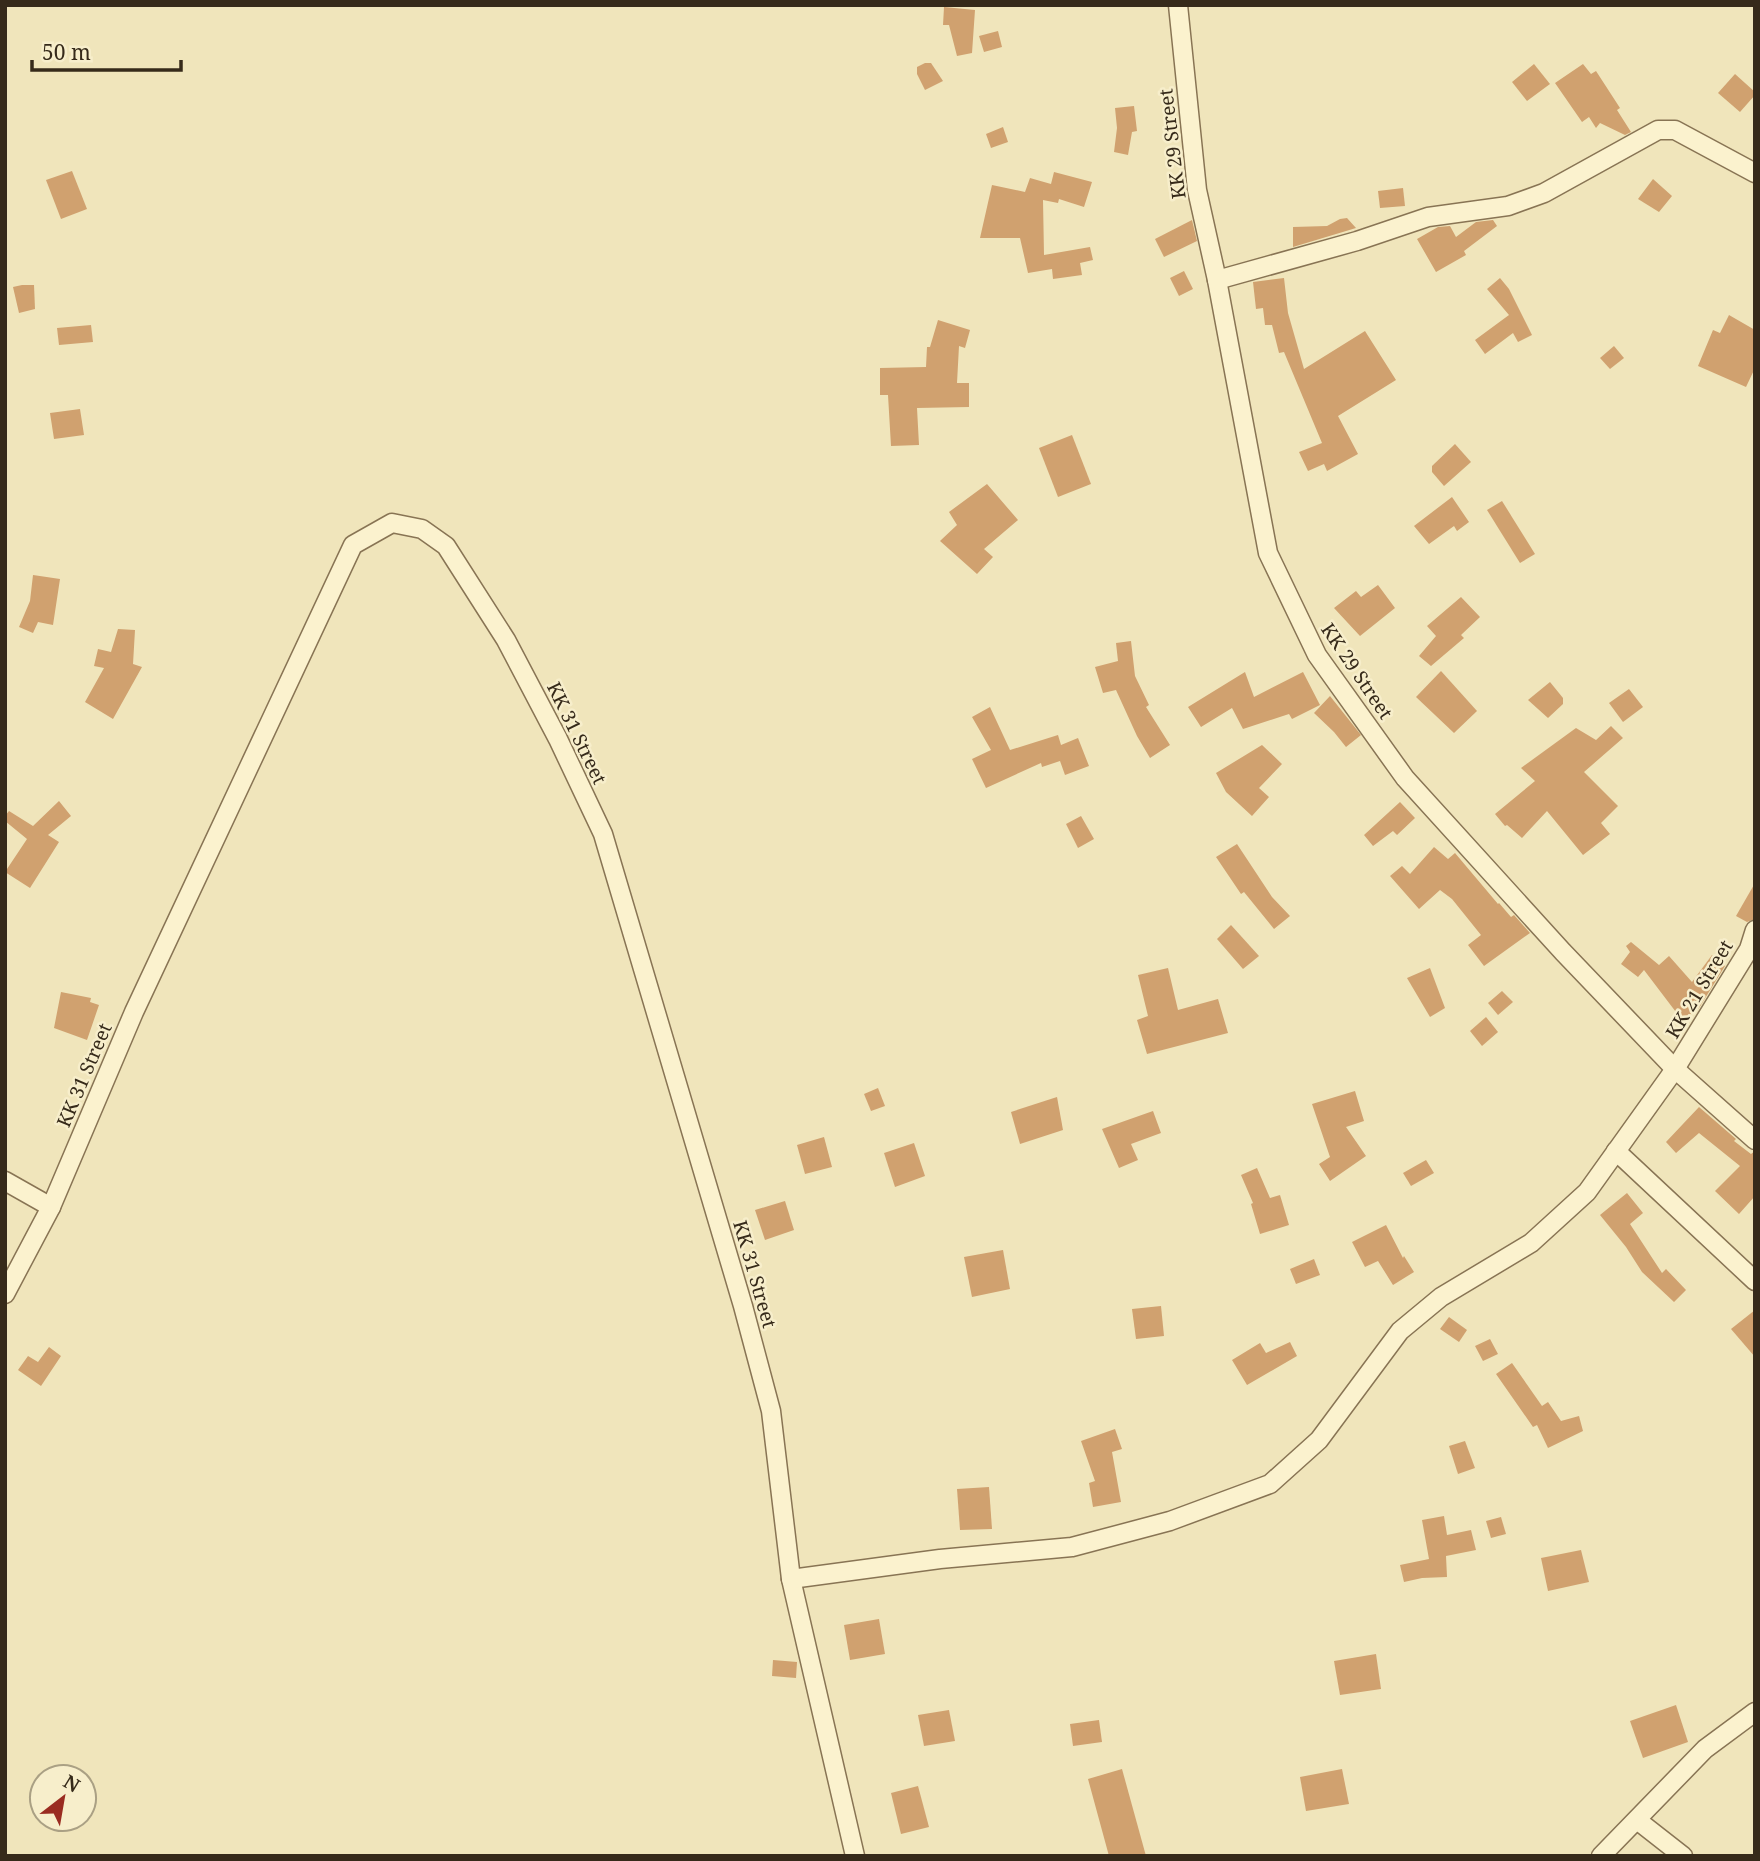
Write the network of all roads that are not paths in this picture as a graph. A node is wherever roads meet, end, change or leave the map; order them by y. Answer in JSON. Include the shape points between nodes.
{"nodes":[{"id":1,"x":1178,"y":5,"type":"edge"},
{"id":2,"x":1755,"y":173,"type":"edge"},
{"id":3,"x":1217,"y":279,"type":"junction"},
{"id":4,"x":1755,"y":930,"type":"edge"},
{"id":5,"x":1675,"y":1069,"type":"junction"},
{"id":6,"x":1755,"y":1140,"type":"edge"},
{"id":7,"x":1616,"y":1151,"type":"junction"},
{"id":8,"x":5,"y":1181,"type":"edge"},
{"id":9,"x":51,"y":1207,"type":"junction"},
{"id":10,"x":1755,"y":1281,"type":"edge"},
{"id":11,"x":5,"y":1294,"type":"edge"},
{"id":12,"x":791,"y":1579,"type":"junction"},
{"id":13,"x":1755,"y":1712,"type":"edge"},
{"id":14,"x":1637,"y":1820,"type":"junction"},
{"id":15,"x":855,"y":1856,"type":"edge"},
{"id":16,"x":1601,"y":1856,"type":"edge"},
{"id":17,"x":1683,"y":1856,"type":"edge"}],
"edges":[{"from":1,"to":3,"type":"street","name":"KK 29 Street","via":[[1197,190]]},
{"from":2,"to":3,"type":"street","via":[[1675,130],[1658,130],[1544,193],[1508,206],[1428,217]]},
{"from":3,"to":5,"type":"street","name":"KK 29 Street","via":[[1268,553],[1317,655],[1405,778]]},
{"from":4,"to":5,"type":"street","name":"KK 21 Street","via":[[1749,949]]},
{"from":5,"to":6,"type":"street","name":"KK 29 Street"},
{"from":5,"to":7,"type":"street","name":"KK 21 Street"},
{"from":7,"to":10,"type":"street"},
{"from":7,"to":12,"type":"street","name":"KK 21 Street","via":[[1587,1192],[1531,1242],[1441,1297],[1399,1331],[1318,1440],[1270,1485],[1170,1521],[1072,1547]]},
{"from":8,"to":9,"type":"street"},
{"from":9,"to":11,"type":"street","name":"KK 31 Street"},
{"from":9,"to":12,"type":"street","name":"KK 31 Street","via":[[134,1012],[353,545],[392,523],[422,529],[446,546],[506,639],[603,834],[771,1411]]},
{"from":12,"to":15,"type":"street","name":"KK 31 Street"},
{"from":13,"to":14,"type":"street","via":[[1705,1749]]},
{"from":14,"to":16,"type":"street"},
{"from":14,"to":17,"type":"street"}]}
